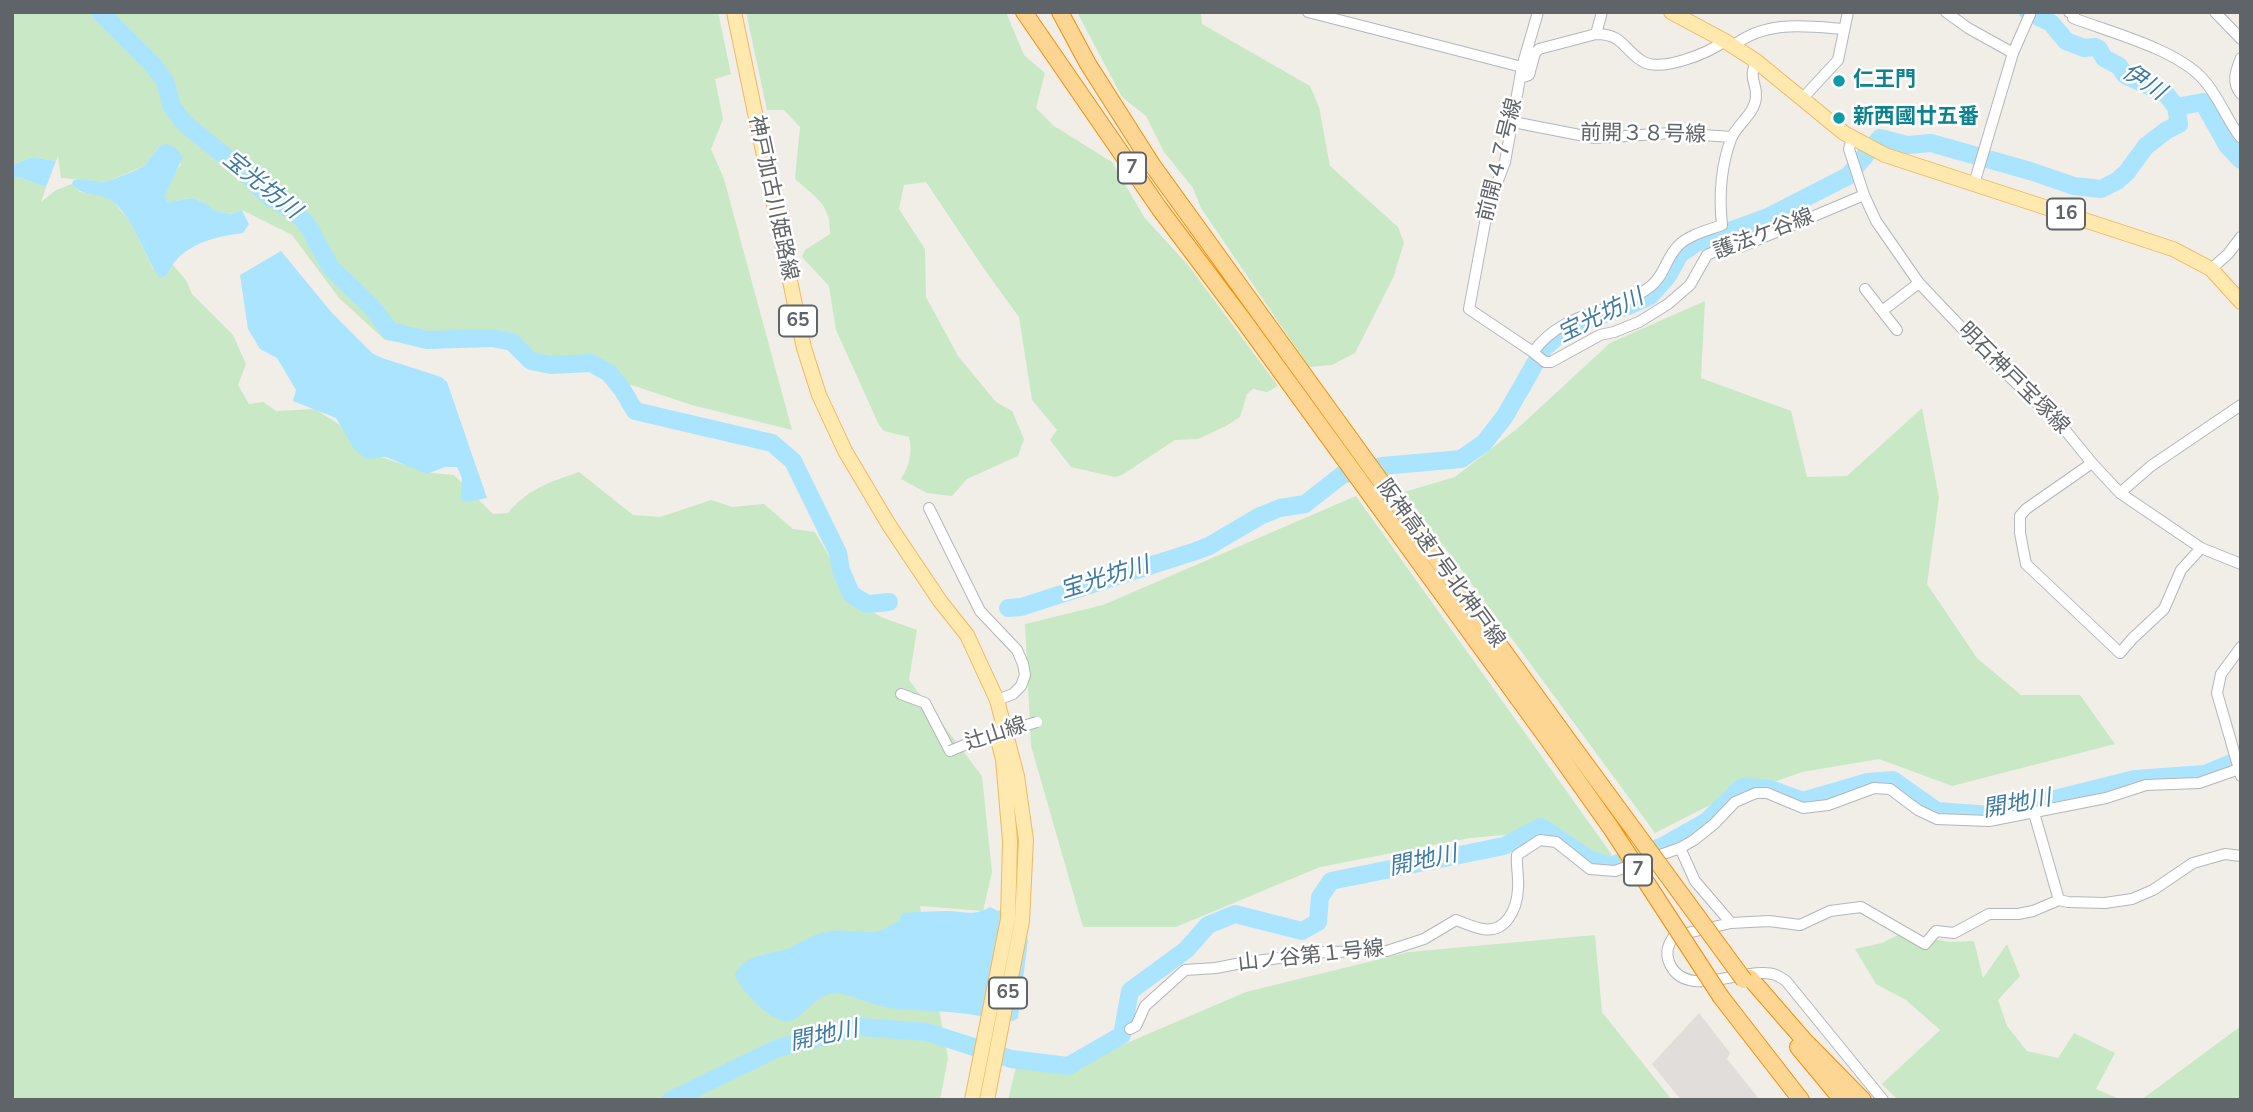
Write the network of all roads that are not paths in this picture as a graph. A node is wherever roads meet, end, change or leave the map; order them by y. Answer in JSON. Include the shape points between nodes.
{"nodes":[{"id":1,"x":734,"y":12,"type":"edge"},
{"id":2,"x":1024,"y":12,"type":"edge"},
{"id":3,"x":1060,"y":12,"type":"edge"},
{"id":4,"x":1308,"y":12,"type":"edge"},
{"id":5,"x":1538,"y":12,"type":"edge"},
{"id":6,"x":1602,"y":12,"type":"edge"},
{"id":7,"x":1671,"y":12,"type":"edge"},
{"id":8,"x":1848,"y":12,"type":"edge"},
{"id":9,"x":1946,"y":12,"type":"edge"},
{"id":10,"x":2031,"y":12,"type":"edge"},
{"id":11,"x":2069,"y":12,"type":"edge"},
{"id":12,"x":2214,"y":12,"type":"edge"},
{"id":13,"x":1844,"y":29,"type":"junction"},
{"id":14,"x":1596,"y":34,"type":"junction"},
{"id":15,"x":2241,"y":39,"type":"edge"},
{"id":16,"x":1729,"y":43,"type":"junction"},
{"id":17,"x":2013,"y":53,"type":"junction"},
{"id":18,"x":2241,"y":58,"type":"edge"},
{"id":19,"x":1756,"y":61,"type":"junction"},
{"id":20,"x":1521,"y":72,"type":"junction"},
{"id":21,"x":2241,"y":94,"type":"edge"},
{"id":22,"x":1802,"y":99,"type":"junction"},
{"id":23,"x":1513,"y":122,"type":"junction"},
{"id":24,"x":1732,"y":137,"type":"junction"},
{"id":25,"x":2241,"y":138,"type":"edge"},
{"id":26,"x":1864,"y":144,"type":"junction"},
{"id":27,"x":1976,"y":179,"type":"junction"},
{"id":28,"x":1864,"y":195,"type":"junction"},
{"id":29,"x":2241,"y":237,"type":"edge"},
{"id":30,"x":2211,"y":269,"type":"junction"},
{"id":31,"x":1919,"y":283,"type":"junction"},
{"id":32,"x":1865,"y":289,"type":"dead end"},
{"id":33,"x":2241,"y":302,"type":"edge"},
{"id":34,"x":1882,"y":311,"type":"junction"},
{"id":35,"x":1250,"y":316,"type":"junction"},
{"id":36,"x":1897,"y":330,"type":"dead end"},
{"id":37,"x":1534,"y":353,"type":"dead end"},
{"id":38,"x":2241,"y":405,"type":"edge"},
{"id":39,"x":2092,"y":463,"type":"junction"},
{"id":40,"x":2120,"y":493,"type":"junction"},
{"id":41,"x":929,"y":508,"type":"dead end"},
{"id":42,"x":2201,"y":548,"type":"junction"},
{"id":43,"x":2241,"y":564,"type":"edge"},
{"id":44,"x":940,"y":601,"type":"junction"},
{"id":45,"x":2241,"y":648,"type":"edge"},
{"id":46,"x":901,"y":694,"type":"dead end"},
{"id":47,"x":996,"y":700,"type":"junction"},
{"id":48,"x":1037,"y":722,"type":"dead end"},
{"id":49,"x":1559,"y":741,"type":"junction"},
{"id":50,"x":2239,"y":771,"type":"edge"},
{"id":51,"x":2034,"y":813,"type":"junction"},
{"id":52,"x":1680,"y":848,"type":"junction"},
{"id":53,"x":2241,"y":856,"type":"edge"},
{"id":54,"x":1016,"y":895,"type":"junction"},
{"id":55,"x":2059,"y":900,"type":"junction"},
{"id":56,"x":1731,"y":923,"type":"junction"},
{"id":57,"x":1747,"y":979,"type":"junction"},
{"id":58,"x":1130,"y":1029,"type":"dead end"},
{"id":59,"x":1761,"y":1050,"type":"junction"},
{"id":60,"x":981,"y":1094,"type":"edge"},
{"id":61,"x":1787,"y":1100,"type":"edge"},
{"id":62,"x":1801,"y":1100,"type":"edge"},
{"id":63,"x":1842,"y":1100,"type":"edge"},
{"id":64,"x":1863,"y":1100,"type":"edge"},
{"id":65,"x":1883,"y":1100,"type":"edge"}],
"edges":[{"from":1,"to":44,"type":"main road","name":"神戸加古川姫路線","number":"65","via":[[804,348],[819,395],[845,452]]},
{"from":2,"to":35,"type":"highway","name":"阪神高速7号北神戸線","number":"7","via":[[1159,208]]},
{"from":3,"to":35,"type":"highway","name":"阪神高速7号北神戸線","number":"7","via":[[1088,64]]},
{"from":4,"to":20,"type":"street"},
{"from":5,"to":20,"type":"street","name":"前開４７号線"},
{"from":6,"to":14,"type":"street"},
{"from":7,"to":16,"type":"main road","number":"16"},
{"from":8,"to":13,"type":"street"},
{"from":9,"to":17,"type":"street"},
{"from":10,"to":17,"type":"street"},
{"from":11,"to":25,"type":"street","via":[[2073,18],[2182,62],[2201,77]]},
{"from":12,"to":15,"type":"street"},
{"from":13,"to":16,"type":"street","via":[[1775,26]]},
{"from":13,"to":22,"type":"street","via":[[1838,60]]},
{"from":14,"to":16,"type":"street","via":[[1612,35],[1652,65],[1693,57]]},
{"from":14,"to":20,"type":"street","via":[[1539,49],[1529,75]]},
{"from":16,"to":19,"type":"main road","number":"16"},
{"from":17,"to":27,"type":"street"},
{"from":18,"to":21,"type":"street","via":[[2235,72]]},
{"from":19,"to":22,"type":"main road","number":"16"},
{"from":19,"to":24,"type":"street","via":[[1751,74],[1756,97]]},
{"from":20,"to":23,"type":"street","name":"前開４７号線"},
{"from":22,"to":26,"type":"main road","number":"16"},
{"from":23,"to":24,"type":"street","name":"前開３８号線","via":[[1595,138],[1671,133]]},
{"from":23,"to":24,"type":"street","name":"前開４７号線","via":[[1505,162],[1488,207],[1469,309],[1533,352],[1572,319],[1652,286],[1678,245],[1722,225],[1721,184]]},
{"from":26,"to":27,"type":"main road","number":"16","via":[[1885,155]]},
{"from":26,"to":28,"type":"street","name":"明石神戸宝塚線","via":[[1849,149]]},
{"from":27,"to":30,"type":"main road","number":"16","via":[[2173,249]]},
{"from":28,"to":31,"type":"street","name":"明石神戸宝塚線"},
{"from":28,"to":37,"type":"street","name":"護法ケ谷線","via":[[1738,248],[1707,255],[1690,285],[1639,322],[1600,335],[1551,362]]},
{"from":29,"to":30,"type":"street"},
{"from":30,"to":33,"type":"main road","number":"16"},
{"from":31,"to":34,"type":"street"},
{"from":31,"to":39,"type":"street","name":"明石神戸宝塚線"},
{"from":32,"to":34,"type":"street"},
{"from":34,"to":36,"type":"street"},
{"from":35,"to":49,"type":"highway","name":"阪神高速7号北神戸線","number":"7"},
{"from":38,"to":40,"type":"street","via":[[2151,466]]},
{"from":39,"to":40,"type":"street","name":"明石神戸宝塚線"},
{"from":39,"to":42,"type":"street","via":[[2026,509],[2020,516],[2020,533],[2026,564],[2120,653],[2164,609],[2181,570]]},
{"from":40,"to":42,"type":"street","name":"明石神戸宝塚線"},
{"from":41,"to":47,"type":"street","via":[[980,611],[1017,650],[1023,664],[1021,686]]},
{"from":42,"to":43,"type":"street","name":"明石神戸宝塚線"},
{"from":44,"to":47,"type":"main road","name":"神戸加古川姫路線","number":"65","via":[[967,635]]},
{"from":44,"to":54,"type":"main road","name":"神戸加古川姫路線","number":"65","via":[[987,700],[1003,759]]},
{"from":45,"to":50,"type":"street","via":[[2221,674],[2217,693]]},
{"from":46,"to":48,"type":"street","name":"辻山線","bridge":true,"via":[[925,703],[950,751]]},
{"from":47,"to":54,"type":"main road","name":"神戸加古川姫路線","number":"65","via":[[1017,776],[1026,840]]},
{"from":49,"to":57,"type":"highway","name":"阪神高速7号北神戸線","number":"7","bridge":true},
{"from":49,"to":59,"type":"highway","name":"阪神高速7号北神戸線","number":"7","bridge":true,"via":[[1721,997]]},
{"from":50,"to":51,"type":"street","via":[[2199,783],[2146,785]]},
{"from":51,"to":52,"type":"street","via":[[1989,821],[1937,819],[1890,789],[1874,788],[1828,805],[1803,808],[1756,793],[1735,802]]},
{"from":51,"to":55,"type":"street"},
{"from":52,"to":56,"type":"street","via":[[1695,881]]},
{"from":52,"to":58,"type":"street","name":"山ノ谷第１号線","via":[[1615,871],[1590,869],[1556,842],[1540,840],[1517,855],[1519,888],[1509,920],[1492,930],[1456,920],[1424,939],[1387,951],[1325,952],[1185,970],[1145,1006]]},
{"from":53,"to":55,"type":"street","via":[[2225,854],[2193,863],[2153,890],[2132,898]]},
{"from":54,"to":60,"type":"main road","name":"神戸加古川姫路線","number":"65","via":[[1022,921]]},
{"from":55,"to":56,"type":"street","via":[[2033,911],[1989,914],[1954,933],[1936,932],[1925,944],[1861,906],[1830,911],[1800,925],[1769,920]]},
{"from":56,"to":65,"type":"street","via":[[1674,936],[1668,944],[1670,965],[1686,980],[1763,974],[1786,981]]},
{"from":57,"to":63,"type":"highway"},
{"from":57,"to":64,"type":"highway"},
{"from":59,"to":61,"type":"highway"},
{"from":59,"to":62,"type":"highway","name":"阪神高速7号北神戸線","number":"7"}]}
